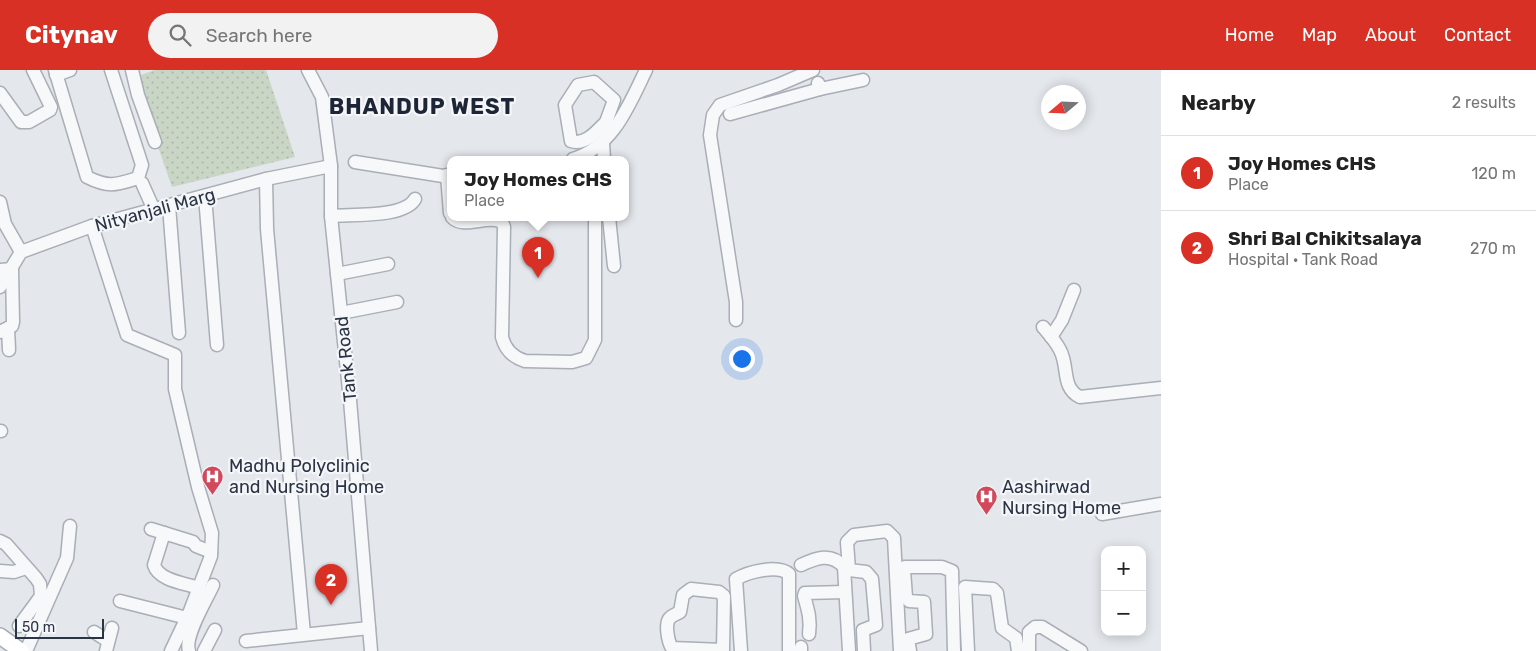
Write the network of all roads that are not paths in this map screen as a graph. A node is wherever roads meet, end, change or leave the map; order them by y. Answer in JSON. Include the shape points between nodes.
{"nodes":[{"id":1,"x":33,"y":70,"type":"edge"},
{"id":2,"x":70,"y":70,"type":"edge"},
{"id":3,"x":112,"y":70,"type":"edge"},
{"id":4,"x":132,"y":70,"type":"edge"},
{"id":5,"x":308,"y":70,"type":"edge"},
{"id":6,"x":646,"y":70,"type":"edge"},
{"id":7,"x":813,"y":71,"type":"edge"},
{"id":8,"x":55,"y":72,"type":"edge"},
{"id":9,"x":863,"y":80,"type":"dead end"},
{"id":10,"x":820,"y":89,"type":"junction"},
{"id":11,"x":0,"y":93,"type":"edge"},
{"id":12,"x":730,"y":114,"type":"dead end"},
{"id":13,"x":610,"y":123,"type":"junction"},
{"id":14,"x":586,"y":139,"type":"junction"},
{"id":15,"x":155,"y":142,"type":"dead end"},
{"id":16,"x":588,"y":156,"type":"edge"},
{"id":17,"x":589,"y":156,"type":"edge"},
{"id":18,"x":604,"y":156,"type":"edge"},
{"id":19,"x":354,"y":162,"type":"dead end"},
{"id":20,"x":331,"y":166,"type":"junction"},
{"id":21,"x":447,"y":178,"type":"edge"},
{"id":22,"x":266,"y":180,"type":"junction"},
{"id":23,"x":142,"y":183,"type":"dead end"},
{"id":24,"x":205,"y":196,"type":"junction"},
{"id":25,"x":416,"y":199,"type":"dead end"},
{"id":26,"x":0,"y":202,"type":"edge"},
{"id":27,"x":169,"y":206,"type":"junction"},
{"id":28,"x":154,"y":210,"type":"junction"},
{"id":29,"x":331,"y":216,"type":"junction"},
{"id":30,"x":459,"y":221,"type":"edge"},
{"id":31,"x":473,"y":221,"type":"edge"},
{"id":32,"x":500,"y":221,"type":"edge"},
{"id":33,"x":595,"y":221,"type":"edge"},
{"id":34,"x":609,"y":221,"type":"edge"},
{"id":35,"x":92,"y":226,"type":"junction"},
{"id":36,"x":20,"y":252,"type":"junction"},
{"id":37,"x":388,"y":264,"type":"dead end"},
{"id":38,"x":614,"y":266,"type":"dead end"},
{"id":39,"x":6,"y":270,"type":"edge"},
{"id":40,"x":337,"y":274,"type":"junction"},
{"id":41,"x":0,"y":287,"type":"edge"},
{"id":42,"x":1074,"y":290,"type":"dead end"},
{"id":43,"x":397,"y":302,"type":"dead end"},
{"id":44,"x":341,"y":313,"type":"junction"},
{"id":45,"x":736,"y":320,"type":"dead end"},
{"id":46,"x":4,"y":330,"type":"edge"},
{"id":47,"x":180,"y":333,"type":"dead end"},
{"id":48,"x":217,"y":345,"type":"dead end"},
{"id":49,"x":9,"y":350,"type":"dead end"},
{"id":50,"x":1161,"y":388,"type":"edge"},
{"id":51,"x":1161,"y":504,"type":"edge"},
{"id":52,"x":1102,"y":514,"type":"dead end"},
{"id":53,"x":70,"y":526,"type":"dead end"},
{"id":54,"x":151,"y":529,"type":"dead end"},
{"id":55,"x":164,"y":533,"type":"junction"},
{"id":56,"x":0,"y":541,"type":"edge"},
{"id":57,"x":211,"y":552,"type":"junction"},
{"id":58,"x":801,"y":565,"type":"dead end"},
{"id":59,"x":26,"y":568,"type":"junction"},
{"id":60,"x":0,"y":571,"type":"edge"},
{"id":61,"x":213,"y":585,"type":"dead end"},
{"id":62,"x":199,"y":588,"type":"junction"},
{"id":63,"x":845,"y":592,"type":"junction"},
{"id":64,"x":120,"y":600,"type":"dead end"},
{"id":65,"x":187,"y":618,"type":"junction"},
{"id":66,"x":19,"y":626,"type":"dead end"},
{"id":67,"x":112,"y":628,"type":"dead end"},
{"id":68,"x":369,"y":628,"type":"junction"},
{"id":69,"x":215,"y":630,"type":"dead end"},
{"id":70,"x":94,"y":632,"type":"dead end"},
{"id":71,"x":304,"y":634,"type":"junction"},
{"id":72,"x":809,"y":634,"type":"dead end"},
{"id":73,"x":0,"y":636,"type":"edge"},
{"id":74,"x":246,"y":641,"type":"dead end"},
{"id":75,"x":107,"y":646,"type":"edge"},
{"id":76,"x":723,"y":650,"type":"edge"},
{"id":77,"x":797,"y":650,"type":"edge"},
{"id":78,"x":21,"y":651,"type":"edge"},
{"id":79,"x":26,"y":651,"type":"edge"},
{"id":80,"x":172,"y":651,"type":"edge"},
{"id":81,"x":189,"y":651,"type":"edge"},
{"id":82,"x":206,"y":651,"type":"edge"},
{"id":83,"x":215,"y":651,"type":"edge"},
{"id":84,"x":371,"y":651,"type":"edge"},
{"id":85,"x":741,"y":651,"type":"edge"},
{"id":86,"x":849,"y":651,"type":"edge"},
{"id":87,"x":864,"y":651,"type":"edge"},
{"id":88,"x":900,"y":651,"type":"edge"},
{"id":89,"x":910,"y":651,"type":"edge"},
{"id":90,"x":954,"y":651,"type":"edge"},
{"id":91,"x":968,"y":651,"type":"edge"},
{"id":92,"x":1018,"y":651,"type":"edge"},
{"id":93,"x":1029,"y":651,"type":"edge"},
{"id":94,"x":1081,"y":651,"type":"edge"}],
"edges":[{"from":1,"to":11,"type":"street","via":[[50,110],[29,122],[21,122]]},
{"from":2,"to":8,"type":"street"},
{"from":3,"to":8,"type":"street","via":[[142,165],[138,178],[116,185],[102,185],[87,177]]},
{"from":4,"to":15,"type":"street"},
{"from":5,"to":20,"type":"street","name":"Tank Road","via":[[322,97]]},
{"from":6,"to":13,"type":"street"},
{"from":7,"to":10,"type":"street"},
{"from":7,"to":45,"type":"street","via":[[720,105],[713,115],[710,135],[736,302]]},
{"from":9,"to":10,"type":"street"},
{"from":10,"to":12,"type":"street"},
{"from":13,"to":14,"type":"street"},
{"from":13,"to":14,"type":"street","via":[[594,82],[578,85],[564,105],[571,141]]},
{"from":13,"to":17,"type":"street"},
{"from":13,"to":18,"type":"street"},
{"from":14,"to":16,"type":"street"},
{"from":19,"to":21,"type":"street"},
{"from":20,"to":22,"type":"street","name":"Nityanjali Marg"},
{"from":20,"to":29,"type":"street","name":"Tank Road"},
{"from":22,"to":24,"type":"street","name":"Nityanjali Marg"},
{"from":22,"to":71,"type":"street","via":[[267,229]]},
{"from":23,"to":28,"type":"street"},
{"from":24,"to":27,"type":"street","name":"Nityanjali Marg"},
{"from":24,"to":48,"type":"street"},
{"from":25,"to":29,"type":"street","via":[[411,206],[399,212]]},
{"from":26,"to":36,"type":"street","via":[[5,224]]},
{"from":27,"to":28,"type":"street","name":"Nityanjali Marg"},
{"from":27,"to":47,"type":"street"},
{"from":28,"to":35,"type":"street","name":"Nityanjali Marg"},
{"from":29,"to":40,"type":"street","name":"Tank Road"},
{"from":30,"to":31,"type":"street"},
{"from":32,"to":33,"type":"street","via":[[504,227],[504,346],[525,361],[572,362],[586,358],[595,340]]},
{"from":34,"to":38,"type":"street"},
{"from":35,"to":36,"type":"street","name":"Nityanjali Marg"},
{"from":35,"to":57,"type":"street","via":[[127,335],[175,355],[175,389],[212,533]]},
{"from":36,"to":39,"type":"street"},
{"from":37,"to":40,"type":"street"},
{"from":39,"to":41,"type":"street"},
{"from":39,"to":46,"type":"street","via":[[13,322]]},
{"from":40,"to":44,"type":"street","name":"Tank Road"},
{"from":42,"to":50,"type":"street","via":[[1062,320],[1047,332],[1061,351],[1073,394],[1080,398]]},
{"from":43,"to":44,"type":"street"},
{"from":44,"to":68,"type":"street","name":"Tank Road"},
{"from":46,"to":49,"type":"street"},
{"from":51,"to":52,"type":"street"},
{"from":53,"to":79,"type":"street","via":[[67,558]]},
{"from":54,"to":55,"type":"street"},
{"from":55,"to":57,"type":"street","via":[[193,542]]},
{"from":55,"to":62,"type":"street","via":[[155,569],[161,576]]},
{"from":56,"to":59,"type":"street"},
{"from":57,"to":62,"type":"street"},
{"from":58,"to":63,"type":"street","via":[[820,556],[838,560],[844,566]]},
{"from":59,"to":60,"type":"street","via":[[14,572]]},
{"from":59,"to":66,"type":"street","via":[[40,584],[41,596]]},
{"from":61,"to":81,"type":"street","via":[[190,634]]},
{"from":62,"to":65,"type":"street"},
{"from":63,"to":72,"type":"street","via":[[805,593]]},
{"from":63,"to":86,"type":"street"},
{"from":64,"to":65,"type":"street"},
{"from":65,"to":80,"type":"street"},
{"from":67,"to":75,"type":"street"},
{"from":68,"to":71,"type":"street"},
{"from":68,"to":84,"type":"street","name":"Tank Road"},
{"from":69,"to":82,"type":"street"},
{"from":70,"to":75,"type":"street"},
{"from":71,"to":74,"type":"street"},
{"from":73,"to":78,"type":"main road"},
{"from":76,"to":76,"type":"street","via":[[672,648],[668,621],[682,609],[684,591],[722,592]]},
{"from":77,"to":85,"type":"street","via":[[789,574],[778,569],[736,579]]},
{"from":82,"to":83,"type":"street"},
{"from":87,"to":88,"type":"street","via":[[863,630],[876,625],[872,579],[866,572],[849,570],[847,542],[854,535],[887,531],[894,538]]},
{"from":89,"to":90,"type":"street","via":[[908,638],[926,634],[927,629],[924,602],[909,601],[906,597],[905,567],[942,567],[952,571]]},
{"from":91,"to":92,"type":"street","via":[[965,586],[993,589],[997,593],[1002,628],[1016,638]]},
{"from":93,"to":94,"type":"street","via":[[1030,632],[1035,627],[1042,627]]}]}
